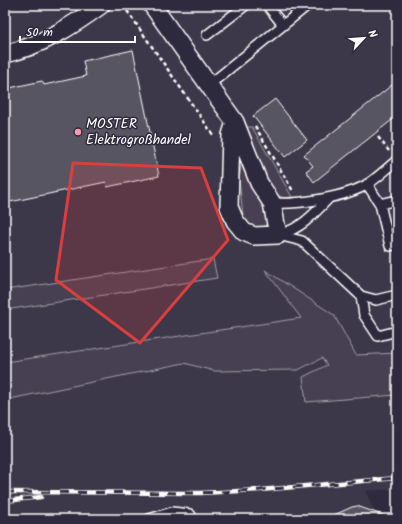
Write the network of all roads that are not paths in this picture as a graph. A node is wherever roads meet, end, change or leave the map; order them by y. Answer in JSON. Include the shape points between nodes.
{"nodes":[{"id":1,"x":101,"y":5,"type":"edge"},
{"id":2,"x":152,"y":5,"type":"edge"},
{"id":3,"x":246,"y":5,"type":"edge"},
{"id":4,"x":267,"y":5,"type":"edge"},
{"id":5,"x":308,"y":5,"type":"edge"},
{"id":6,"x":283,"y":25,"type":"junction"},
{"id":7,"x":208,"y":35,"type":"dead end"},
{"id":8,"x":5,"y":54,"type":"edge"},
{"id":9,"x":209,"y":85,"type":"junction"},
{"id":10,"x":235,"y":122,"type":"junction"},
{"id":11,"x":397,"y":160,"type":"edge"},
{"id":12,"x":367,"y":184,"type":"junction"},
{"id":13,"x":329,"y":198,"type":"junction"},
{"id":14,"x":397,"y":200,"type":"edge"},
{"id":15,"x":272,"y":204,"type":"junction"},
{"id":16,"x":380,"y":204,"type":"junction"},
{"id":17,"x":278,"y":234,"type":"junction"},
{"id":18,"x":397,"y":244,"type":"edge"},
{"id":19,"x":397,"y":295,"type":"edge"},
{"id":20,"x":361,"y":296,"type":"junction"},
{"id":21,"x":397,"y":331,"type":"edge"},
{"id":22,"x":149,"y":519,"type":"edge"},
{"id":23,"x":193,"y":519,"type":"edge"}],
"edges":[{"from":1,"to":8,"type":"street","via":[[66,30]]},
{"from":2,"to":9,"type":"street"},
{"from":3,"to":7,"type":"lane"},
{"from":4,"to":6,"type":"lane"},
{"from":5,"to":6,"type":"lane"},
{"from":6,"to":9,"type":"lane"},
{"from":9,"to":10,"type":"street"},
{"from":10,"to":15,"type":"street","via":[[258,184]]},
{"from":10,"to":17,"type":"street","via":[[231,135],[230,224],[254,236]]},
{"from":11,"to":12,"type":"lane"},
{"from":12,"to":13,"type":"lane"},
{"from":12,"to":16,"type":"lane"},
{"from":13,"to":15,"type":"lane","via":[[286,205]]},
{"from":13,"to":17,"type":"lane","via":[[309,220],[289,232]]},
{"from":14,"to":16,"type":"lane"},
{"from":15,"to":17,"type":"street"},
{"from":16,"to":18,"type":"lane","via":[[390,246]]},
{"from":17,"to":20,"type":"lane","via":[[302,241]]},
{"from":19,"to":20,"type":"lane","via":[[376,300]]},
{"from":20,"to":21,"type":"lane","via":[[364,315],[378,336]]},
{"from":22,"to":23,"type":"lane","via":[[172,512],[190,514]]}]}
